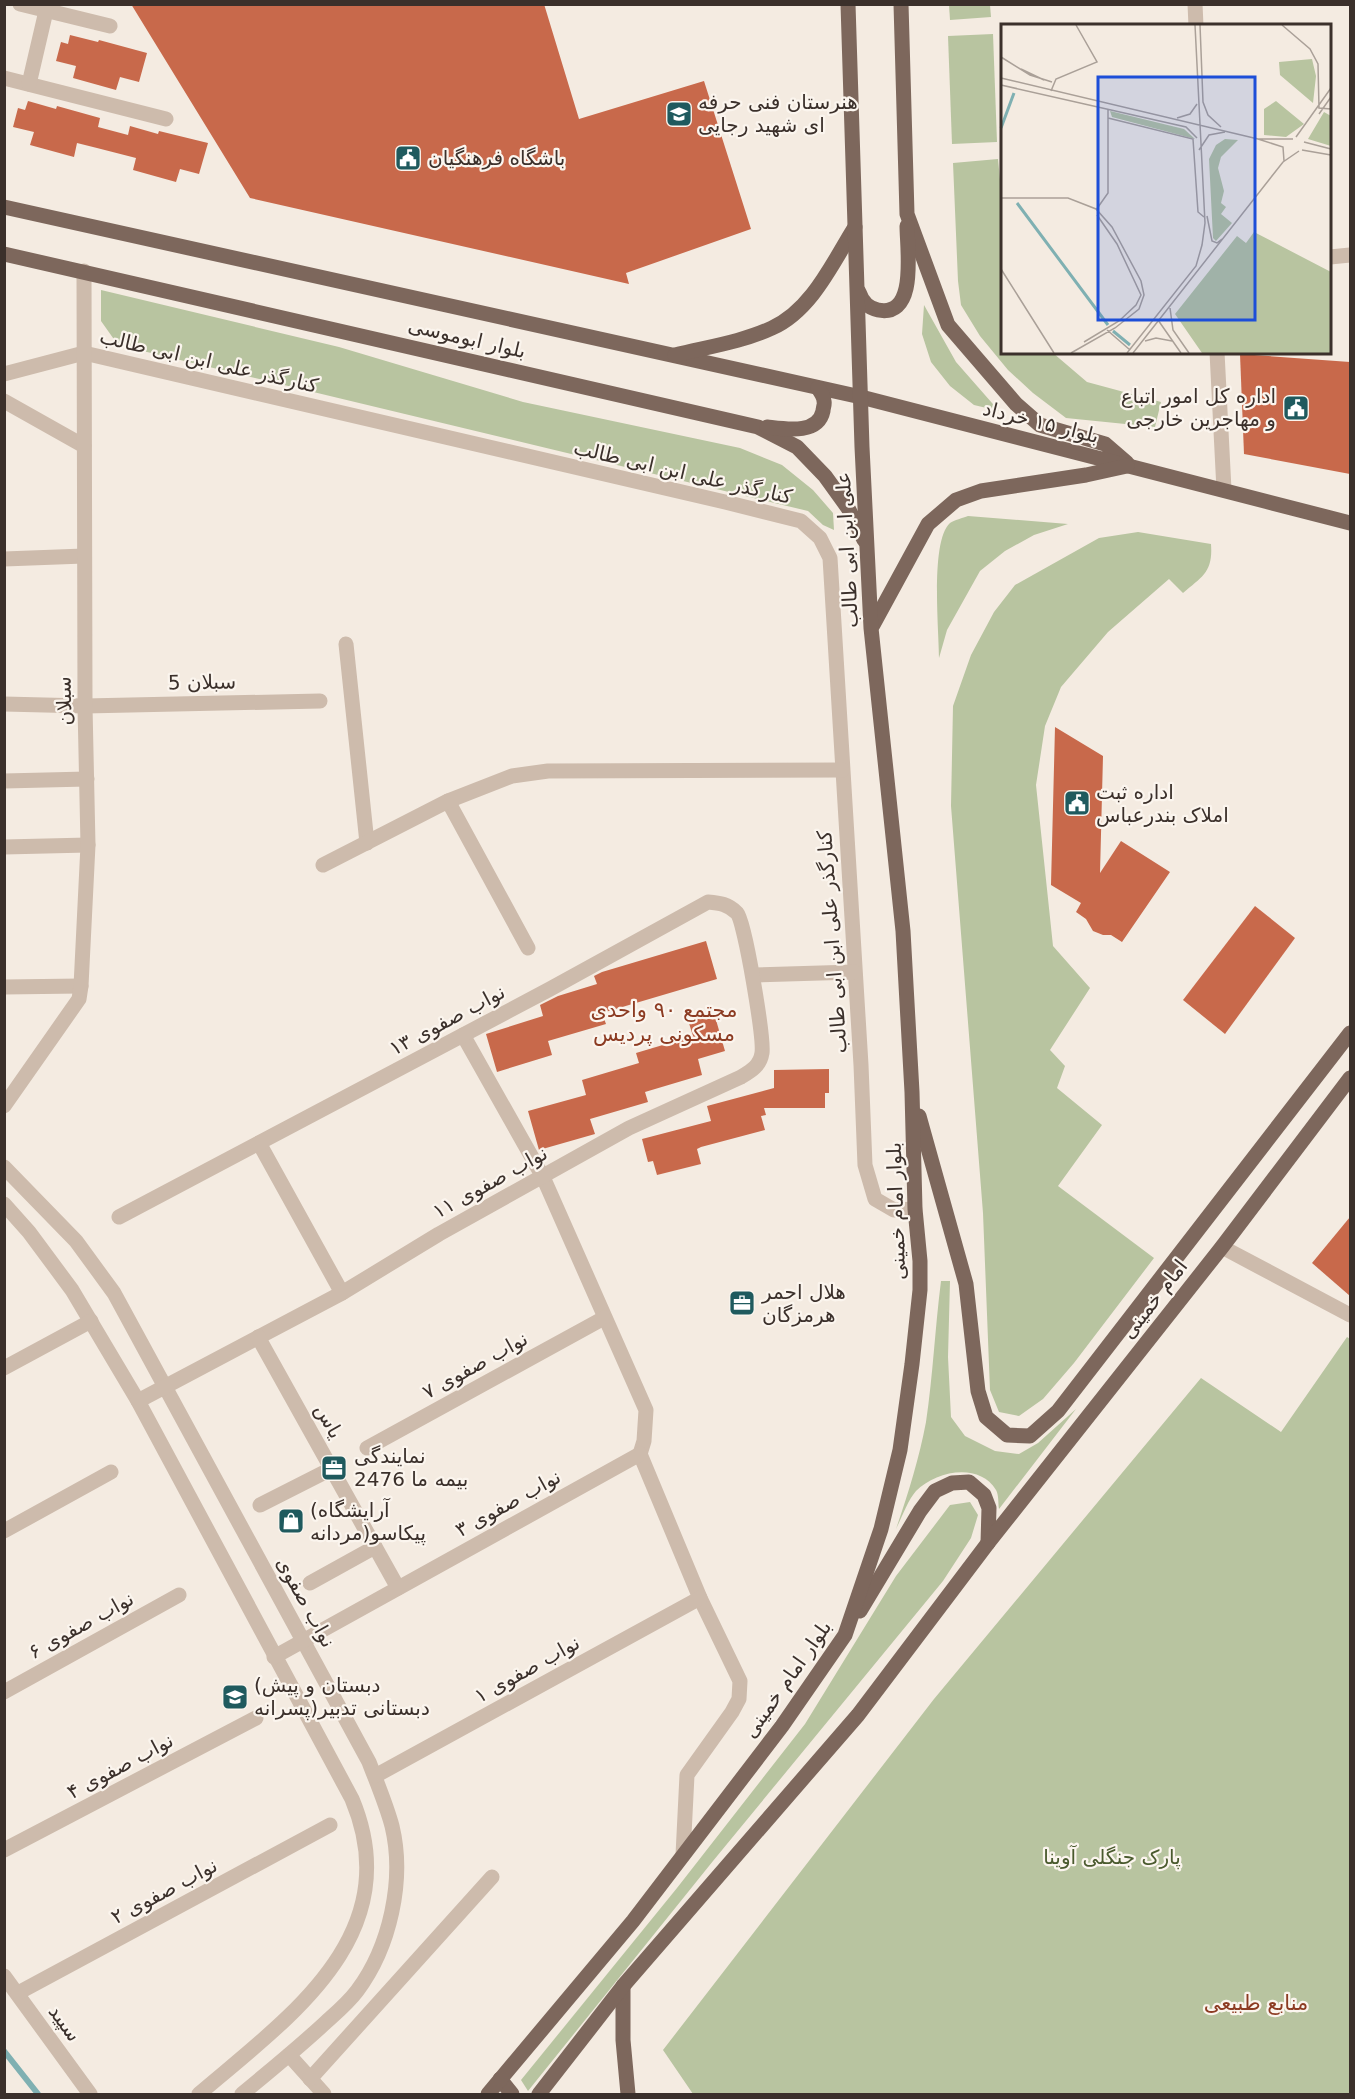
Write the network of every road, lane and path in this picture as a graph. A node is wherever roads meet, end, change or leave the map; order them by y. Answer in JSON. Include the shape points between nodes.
{"nodes":[{"id":1,"x":20,"y":4,"type":"edge"},
{"id":2,"x":848,"y":4,"type":"edge"},
{"id":3,"x":901,"y":4,"type":"edge"},
{"id":4,"x":1195,"y":4,"type":"edge"},
{"id":5,"x":46,"y":11,"type":"junction"},
{"id":6,"x":1196,"y":24,"type":"edge"},
{"id":7,"x":110,"y":26,"type":"dead end"},
{"id":8,"x":4,"y":78,"type":"edge"},
{"id":9,"x":29,"y":84,"type":"junction"},
{"id":10,"x":166,"y":119,"type":"dead end"},
{"id":11,"x":4,"y":207,"type":"edge"},
{"id":12,"x":907,"y":214,"type":"junction"},
{"id":13,"x":855,"y":227,"type":"junction"},
{"id":14,"x":4,"y":254,"type":"edge"},
{"id":15,"x":1350,"y":255,"type":"edge"},
{"id":16,"x":1331,"y":257,"type":"edge"},
{"id":17,"x":84,"y":271,"type":"junction"},
{"id":18,"x":858,"y":286,"type":"junction"},
{"id":19,"x":84,"y":354,"type":"junction"},
{"id":20,"x":1217,"y":354,"type":"edge"},
{"id":21,"x":671,"y":356,"type":"junction"},
{"id":22,"x":4,"y":374,"type":"edge"},
{"id":23,"x":818,"y":388,"type":"junction"},
{"id":24,"x":861,"y":397,"type":"junction"},
{"id":25,"x":4,"y":401,"type":"edge"},
{"id":26,"x":759,"y":427,"type":"junction"},
{"id":27,"x":84,"y":446,"type":"junction"},
{"id":28,"x":1130,"y":465,"type":"junction"},
{"id":29,"x":1224,"y":490,"type":"junction"},
{"id":30,"x":1350,"y":523,"type":"edge"},
{"id":31,"x":867,"y":546,"type":"junction"},
{"id":32,"x":84,"y":556,"type":"junction"},
{"id":33,"x":4,"y":559,"type":"edge"},
{"id":34,"x":871,"y":628,"type":"junction"},
{"id":35,"x":346,"y":644,"type":"dead end"},
{"id":36,"x":320,"y":701,"type":"dead end"},
{"id":37,"x":4,"y":704,"type":"edge"},
{"id":38,"x":85,"y":706,"type":"junction"},
{"id":39,"x":842,"y":770,"type":"junction"},
{"id":40,"x":87,"y":779,"type":"junction"},
{"id":41,"x":4,"y":781,"type":"edge"},
{"id":42,"x":448,"y":801,"type":"junction"},
{"id":43,"x":367,"y":843,"type":"junction"},
{"id":44,"x":88,"y":845,"type":"junction"},
{"id":45,"x":4,"y":847,"type":"edge"},
{"id":46,"x":323,"y":866,"type":"dead end"},
{"id":47,"x":528,"y":948,"type":"dead end"},
{"id":48,"x":854,"y":972,"type":"junction"},
{"id":49,"x":753,"y":975,"type":"junction"},
{"id":50,"x":81,"y":986,"type":"junction"},
{"id":51,"x":4,"y":987,"type":"edge"},
{"id":52,"x":1350,"y":1033,"type":"edge"},
{"id":53,"x":463,"y":1035,"type":"junction"},
{"id":54,"x":1350,"y":1078,"type":"edge"},
{"id":55,"x":912,"y":1092,"type":"junction"},
{"id":56,"x":4,"y":1106,"type":"edge"},
{"id":57,"x":259,"y":1143,"type":"junction"},
{"id":58,"x":4,"y":1167,"type":"edge"},
{"id":59,"x":543,"y":1177,"type":"junction"},
{"id":60,"x":4,"y":1204,"type":"edge"},
{"id":61,"x":915,"y":1209,"type":"junction"},
{"id":62,"x":119,"y":1217,"type":"dead end"},
{"id":63,"x":1222,"y":1247,"type":"junction"},
{"id":64,"x":342,"y":1293,"type":"junction"},
{"id":65,"x":1350,"y":1315,"type":"edge"},
{"id":66,"x":604,"y":1318,"type":"junction"},
{"id":67,"x":91,"y":1321,"type":"junction"},
{"id":68,"x":258,"y":1338,"type":"junction"},
{"id":69,"x":4,"y":1368,"type":"edge"},
{"id":70,"x":165,"y":1386,"type":"junction"},
{"id":71,"x":138,"y":1401,"type":"junction"},
{"id":72,"x":367,"y":1448,"type":"dead end"},
{"id":73,"x":640,"y":1454,"type":"junction"},
{"id":74,"x":331,"y":1468,"type":"junction"},
{"id":75,"x":111,"y":1472,"type":"dead end"},
{"id":76,"x":260,"y":1505,"type":"dead end"},
{"id":77,"x":4,"y":1531,"type":"edge"},
{"id":78,"x":988,"y":1543,"type":"junction"},
{"id":79,"x":375,"y":1547,"type":"junction"},
{"id":80,"x":310,"y":1582,"type":"dead end"},
{"id":81,"x":398,"y":1588,"type":"junction"},
{"id":82,"x":179,"y":1595,"type":"dead end"},
{"id":83,"x":700,"y":1598,"type":"junction"},
{"id":84,"x":845,"y":1635,"type":"junction"},
{"id":85,"x":303,"y":1641,"type":"junction"},
{"id":86,"x":274,"y":1657,"type":"junction"},
{"id":87,"x":4,"y":1692,"type":"edge"},
{"id":88,"x":256,"y":1718,"type":"dead end"},
{"id":89,"x":375,"y":1776,"type":"junction"},
{"id":90,"x":330,"y":1825,"type":"dead end"},
{"id":91,"x":4,"y":1850,"type":"edge"},
{"id":92,"x":683,"y":1855,"type":"junction"},
{"id":93,"x":492,"y":1877,"type":"dead end"},
{"id":94,"x":4,"y":1976,"type":"edge"},
{"id":95,"x":623,"y":1986,"type":"junction"},
{"id":96,"x":18,"y":1993,"type":"junction"},
{"id":97,"x":289,"y":2055,"type":"junction"},
{"id":98,"x":310,"y":2079,"type":"junction"},
{"id":99,"x":500,"y":2079,"type":"junction"},
{"id":100,"x":90,"y":2094,"type":"edge"},
{"id":101,"x":199,"y":2094,"type":"edge"},
{"id":102,"x":242,"y":2094,"type":"edge"},
{"id":103,"x":324,"y":2094,"type":"edge"},
{"id":104,"x":488,"y":2094,"type":"edge"},
{"id":105,"x":512,"y":2094,"type":"edge"},
{"id":106,"x":539,"y":2094,"type":"edge"},
{"id":107,"x":628,"y":2094,"type":"edge"}],
"edges":[{"from":1,"to":5,"type":"street"},
{"from":2,"to":13,"type":"main road","name":"علی ابن ابی طالب"},
{"from":3,"to":12,"type":"main road"},
{"from":4,"to":6,"type":"street"},
{"from":5,"to":7,"type":"street"},
{"from":5,"to":9,"type":"street"},
{"from":8,"to":9,"type":"street"},
{"from":9,"to":10,"type":"street"},
{"from":11,"to":21,"type":"main road","name":"بلوار ابوموسی"},
{"from":12,"to":18,"type":"main road","via":[[907,286],[901,302],[895,308],[878,310],[863,302]]},
{"from":12,"to":28,"type":"main road","via":[[948,325],[1016,404],[1040,425],[1105,444]]},
{"from":13,"to":18,"type":"main road","name":"علی ابن ابی طالب"},
{"from":13,"to":21,"type":"main road","via":[[818,286],[792,315],[747,337]]},
{"from":14,"to":17,"type":"main road","name":"بلوار ابوموسی"},
{"from":15,"to":16,"type":"street"},
{"from":17,"to":19,"type":"street","name":"سبلان"},
{"from":17,"to":26,"type":"main road","name":"بلوار ابوموسی"},
{"from":18,"to":24,"type":"main road","name":"علی ابن ابی طالب"},
{"from":19,"to":22,"type":"street"},
{"from":19,"to":27,"type":"street","name":"سبلان"},
{"from":19,"to":39,"type":"street","name":"کنارگذر علی ابن ابی طالب","via":[[801,521],[820,538],[830,558]]},
{"from":20,"to":29,"type":"street"},
{"from":21,"to":23,"type":"main road","name":"بلوار ابوموسی"},
{"from":23,"to":24,"type":"main road","name":"بلوار ابوموسی"},
{"from":23,"to":26,"type":"main road","via":[[824,401],[822,416],[809,427]]},
{"from":24,"to":28,"type":"main road","name":"بلوار ۱۵ خرداد"},
{"from":24,"to":31,"type":"main road","name":"علی ابن ابی طالب"},
{"from":25,"to":27,"type":"street"},
{"from":26,"to":31,"type":"main road","name":"بلوار ابوموسی","via":[[797,447],[825,476],[849,508]]},
{"from":27,"to":32,"type":"street","name":"سبلان"},
{"from":28,"to":29,"type":"main road","name":"بلوار ۱۵ خرداد"},
{"from":28,"to":34,"type":"main road","via":[[981,490],[956,500],[928,524]]},
{"from":29,"to":30,"type":"main road","name":"بلوار ۱۵ خرداد"},
{"from":31,"to":34,"type":"main road","name":"علی ابن ابی طالب"},
{"from":32,"to":33,"type":"street"},
{"from":32,"to":38,"type":"street","name":"سبلان"},
{"from":34,"to":55,"type":"main road","name":"علی ابن ابی طالب","via":[[903,931]]},
{"from":35,"to":43,"type":"street"},
{"from":36,"to":38,"type":"street","name":"سبلان 5"},
{"from":37,"to":38,"type":"street","name":"سبلان 5"},
{"from":38,"to":40,"type":"street","name":"سبلان"},
{"from":39,"to":42,"type":"street","via":[[548,771],[512,776]]},
{"from":39,"to":48,"type":"street","name":"کنارگذر علی ابن ابی طالب"},
{"from":40,"to":41,"type":"street"},
{"from":40,"to":44,"type":"street","name":"سبلان"},
{"from":42,"to":43,"type":"street"},
{"from":42,"to":47,"type":"street"},
{"from":43,"to":46,"type":"street"},
{"from":44,"to":45,"type":"street"},
{"from":44,"to":50,"type":"street","name":"سبلان"},
{"from":48,"to":49,"type":"street"},
{"from":48,"to":61,"type":"street","name":"کنارگذر علی ابن ابی طالب","via":[[866,1165],[874,1199],[894,1210]]},
{"from":49,"to":53,"type":"street","name":"نواب صفوی ۱۳","via":[[739,915],[725,903],[708,903]]},
{"from":49,"to":59,"type":"street","name":"نواب صفوی ۱۱","via":[[762,1053],[756,1067],[628,1128]]},
{"from":50,"to":51,"type":"street"},
{"from":50,"to":56,"type":"street","name":"سبلان","via":[[79,999]]},
{"from":52,"to":55,"type":"main road","via":[[1058,1411],[1030,1436],[1007,1435],[986,1417],[978,1391],[966,1284]]},
{"from":53,"to":57,"type":"street","name":"نواب صفوی ۱۳"},
{"from":53,"to":59,"type":"street"},
{"from":54,"to":63,"type":"main road","name":"امام خمینی"},
{"from":55,"to":61,"type":"main road","name":"بلوار امام خمینی"},
{"from":57,"to":62,"type":"street","name":"نواب صفوی ۱۳"},
{"from":57,"to":64,"type":"street"},
{"from":58,"to":70,"type":"street","name":"نواب صفوی","via":[[76,1241],[114,1293]]},
{"from":59,"to":64,"type":"street","name":"نواب صفوی ۱۱"},
{"from":59,"to":66,"type":"street"},
{"from":60,"to":67,"type":"street","via":[[66,1281]]},
{"from":61,"to":84,"type":"main road","name":"بلوار امام خمینی","via":[[920,1290],[900,1450],[881,1529]]},
{"from":63,"to":65,"type":"street"},
{"from":63,"to":78,"type":"main road","name":"امام خمینی"},
{"from":64,"to":68,"type":"street","name":"نواب صفوی ۱۱"},
{"from":66,"to":72,"type":"street","name":"نواب صفوی ۷"},
{"from":66,"to":73,"type":"street","via":[[646,1410]]},
{"from":67,"to":69,"type":"street"},
{"from":67,"to":71,"type":"street"},
{"from":68,"to":70,"type":"street","name":"نواب صفوی ۱۱"},
{"from":68,"to":74,"type":"street","name":"یاس"},
{"from":70,"to":71,"type":"street","name":"نواب صفوی ۱۱"},
{"from":70,"to":85,"type":"street","name":"نواب صفوی"},
{"from":71,"to":86,"type":"street"},
{"from":73,"to":81,"type":"street","name":"نواب صفوی ۳"},
{"from":73,"to":83,"type":"street"},
{"from":74,"to":76,"type":"street"},
{"from":74,"to":79,"type":"street","name":"یاس"},
{"from":75,"to":77,"type":"street"},
{"from":78,"to":84,"type":"main road","via":[[989,1508],[984,1495],[969,1482],[952,1483],[935,1491]]},
{"from":78,"to":95,"type":"main road","via":[[858,1714]]},
{"from":79,"to":80,"type":"street"},
{"from":79,"to":81,"type":"street","name":"یاس"},
{"from":81,"to":85,"type":"street","name":"نواب صفوی ۳"},
{"from":82,"to":87,"type":"street","name":"نواب صفوی ۶"},
{"from":83,"to":89,"type":"street","name":"نواب صفوی ۱"},
{"from":83,"to":92,"type":"street","via":[[740,1681],[739,1699],[687,1775]]},
{"from":84,"to":92,"type":"main road","name":"بلوار امام خمینی","via":[[782,1726]]},
{"from":85,"to":86,"type":"street","name":"نواب صفوی ۳"},
{"from":85,"to":89,"type":"street","name":"نواب صفوی"},
{"from":86,"to":101,"type":"street","via":[[357,1813],[367,1857],[365,1895],[357,1924],[329,1974],[295,2013]]},
{"from":88,"to":91,"type":"street","name":"نواب صفوی ۴"},
{"from":89,"to":97,"type":"street","name":"نواب صفوی","via":[[393,1828],[396,1858],[396,1888],[382,1945],[357,1991]]},
{"from":90,"to":96,"type":"street","name":"نواب صفوی ۲"},
{"from":92,"to":99,"type":"main road","name":"بلوار امام خمینی","via":[[633,1921]]},
{"from":93,"to":98,"type":"street"},
{"from":94,"to":96,"type":"street","name":"سپید"},
{"from":95,"to":106,"type":"main road"},
{"from":95,"to":107,"type":"main road"},
{"from":96,"to":100,"type":"street","name":"سپید"},
{"from":97,"to":98,"type":"street"},
{"from":97,"to":102,"type":"street","name":"نواب صفوی"},
{"from":98,"to":103,"type":"street"},
{"from":99,"to":104,"type":"main road","name":"بلوار امام خمینی"},
{"from":99,"to":105,"type":"main road"}]}
